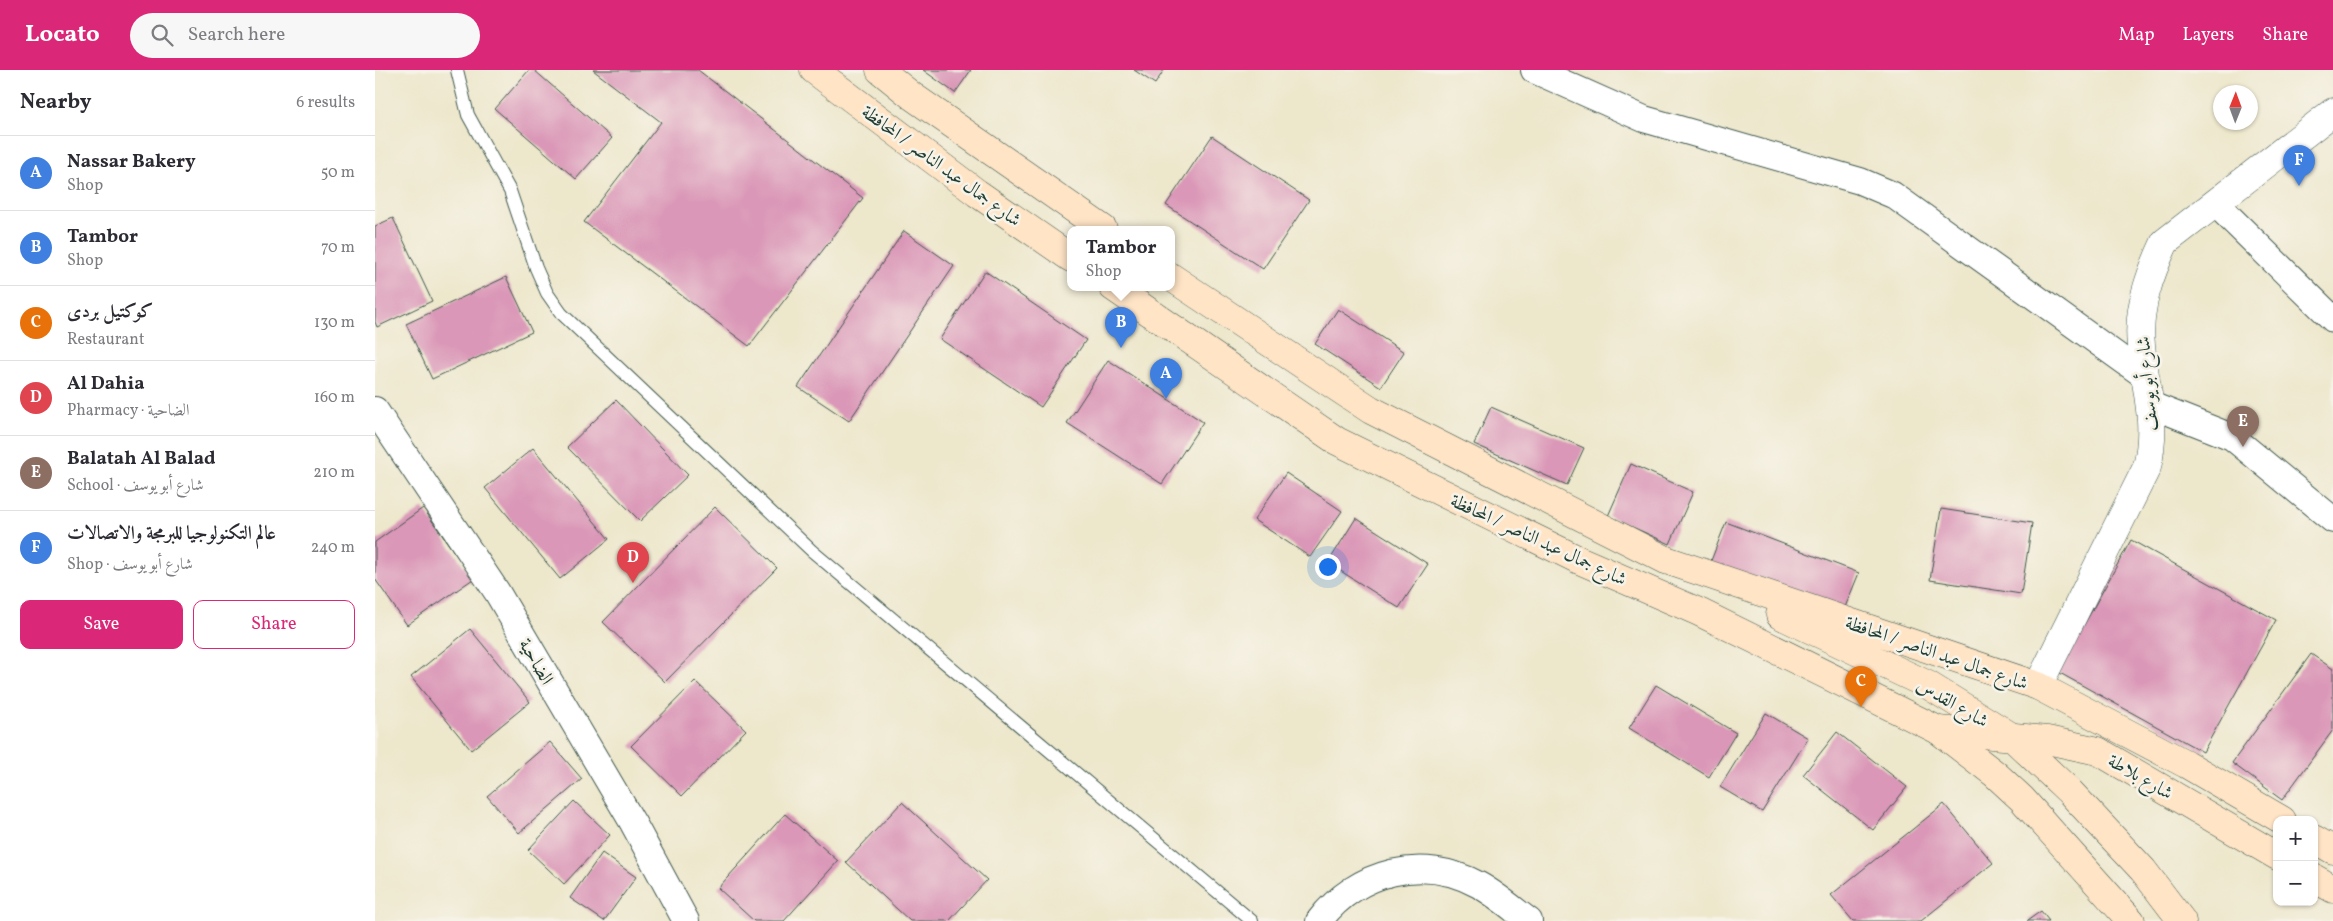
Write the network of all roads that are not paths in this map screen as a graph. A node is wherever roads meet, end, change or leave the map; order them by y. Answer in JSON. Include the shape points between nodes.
{"nodes":[{"id":1,"x":457,"y":70,"type":"edge"},
{"id":2,"x":814,"y":70,"type":"edge"},
{"id":3,"x":880,"y":70,"type":"edge"},
{"id":4,"x":1534,"y":70,"type":"edge"},
{"id":5,"x":2333,"y":112,"type":"edge"},
{"id":6,"x":2215,"y":203,"type":"junction"},
{"id":7,"x":1099,"y":226,"type":"edge"},
{"id":8,"x":1067,"y":255,"type":"edge"},
{"id":9,"x":1175,"y":280,"type":"edge"},
{"id":10,"x":1119,"y":291,"type":"edge"},
{"id":11,"x":2333,"y":319,"type":"edge"},
{"id":12,"x":2145,"y":376,"type":"junction"},
{"id":13,"x":2151,"y":405,"type":"junction"},
{"id":14,"x":375,"y":410,"type":"edge"},
{"id":15,"x":2333,"y":520,"type":"edge"},
{"id":16,"x":1666,"y":560,"type":"junction"},
{"id":17,"x":2038,"y":686,"type":"junction"},
{"id":18,"x":1938,"y":730,"type":"junction"},
{"id":19,"x":2002,"y":736,"type":"junction"},
{"id":20,"x":2274,"y":816,"type":"edge"},
{"id":21,"x":2318,"y":841,"type":"edge"},
{"id":22,"x":2333,"y":850,"type":"edge"},
{"id":23,"x":2273,"y":854,"type":"edge"},
{"id":24,"x":2318,"y":880,"type":"edge"},
{"id":25,"x":2333,"y":889,"type":"edge"},
{"id":26,"x":686,"y":921,"type":"edge"},
{"id":27,"x":1252,"y":921,"type":"edge"},
{"id":28,"x":1319,"y":921,"type":"edge"},
{"id":29,"x":1529,"y":921,"type":"edge"},
{"id":30,"x":2131,"y":921,"type":"edge"},
{"id":31,"x":2182,"y":921,"type":"edge"}],
"edges":[{"from":1,"to":27,"type":"lane","via":[[468,116],[511,191],[536,268],[547,293],[561,313],[812,551]]},
{"from":2,"to":8,"type":"main road","name":"شارع جمال عبد الناصر / المحافظة","via":[[977,193]]},
{"from":3,"to":7,"type":"main road","name":"شارع جمال عبد الناصر / المحافظة","via":[[912,96]]},
{"from":4,"to":12,"type":"street","via":[[1644,119],[1860,181],[1893,195]]},
{"from":5,"to":6,"type":"street","name":"شارع أبو يوسف"},
{"from":6,"to":11,"type":"street"},
{"from":6,"to":12,"type":"street","name":"شارع أبو يوسف","via":[[2165,242],[2153,267],[2141,318]]},
{"from":9,"to":16,"type":"main road","name":"شارع جمال عبد الناصر / المحافظة","via":[[1371,410]]},
{"from":10,"to":18,"type":"main road","name":"شارع جمال عبد الناصر / المحافظة","via":[[1337,441],[1579,560],[1699,612]]},
{"from":12,"to":13,"type":"street","name":"شارع أبو يوسف"},
{"from":13,"to":15,"type":"street","via":[[2232,437]]},
{"from":13,"to":17,"type":"street","name":"شارع أبو يوسف","via":[[2153,429],[2147,467]]},
{"from":14,"to":26,"type":"street","name":"الضاحية","via":[[497,592]]},
{"from":16,"to":17,"type":"main road","name":"شارع جمال عبد الناصر / المحافظة"},
{"from":16,"to":19,"type":"main road","name":"شارع القدس","via":[[1928,685]]},
{"from":17,"to":20,"type":"main road","name":"شارع بلاطة","via":[[2186,764]]},
{"from":18,"to":19,"type":"main road","name":"شارع جمال عبد الناصر / المحافظة"},
{"from":18,"to":30,"type":"main road","name":"شارع القدس","via":[[2022,799]]},
{"from":19,"to":23,"type":"main road","name":"شارع بلاطة","via":[[2047,740],[2098,751]]},
{"from":19,"to":31,"type":"main road","name":"شارع القدس","via":[[2070,792],[2136,863]]},
{"from":21,"to":22,"type":"main road"},
{"from":24,"to":25,"type":"main road"},
{"from":28,"to":29,"type":"street","via":[[1343,895],[1360,884],[1379,875],[1421,868],[1441,871],[1481,886]]}]}
